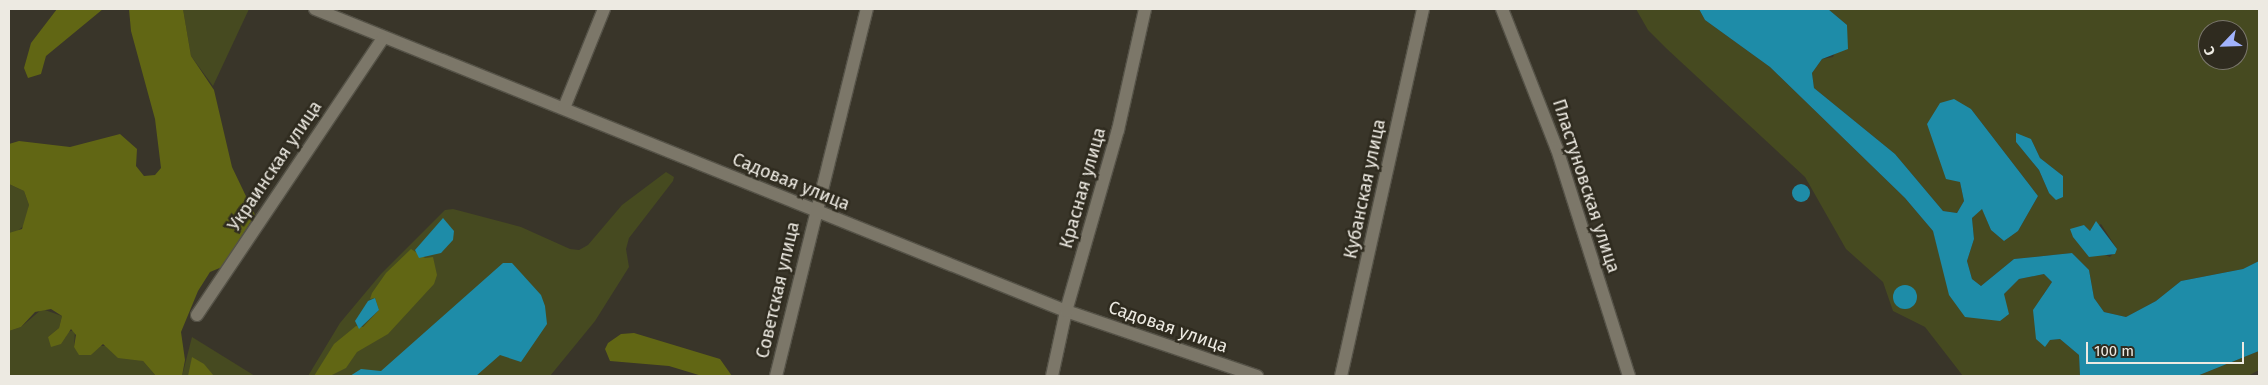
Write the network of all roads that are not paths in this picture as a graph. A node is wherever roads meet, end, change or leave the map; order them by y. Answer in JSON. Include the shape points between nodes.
{"nodes":[{"id":1,"x":316,"y":9,"type":"edge"},
{"id":2,"x":604,"y":9,"type":"edge"},
{"id":3,"x":867,"y":9,"type":"edge"},
{"id":4,"x":1145,"y":9,"type":"edge"},
{"id":5,"x":1423,"y":9,"type":"edge"},
{"id":6,"x":1502,"y":9,"type":"edge"},
{"id":7,"x":383,"y":38,"type":"junction"},
{"id":8,"x":564,"y":108,"type":"junction"},
{"id":9,"x":815,"y":210,"type":"junction"},
{"id":10,"x":1066,"y":311,"type":"junction"},
{"id":11,"x":197,"y":315,"type":"dead end"},
{"id":12,"x":776,"y":376,"type":"edge"},
{"id":13,"x":1052,"y":376,"type":"edge"},
{"id":14,"x":1258,"y":376,"type":"edge"},
{"id":15,"x":1341,"y":376,"type":"edge"},
{"id":16,"x":1629,"y":376,"type":"edge"}],
"edges":[{"from":1,"to":7,"type":"street","name":"Садовая улица"},
{"from":2,"to":8,"type":"street"},
{"from":3,"to":9,"type":"street","name":"Советская улица"},
{"from":4,"to":10,"type":"street","name":"Красная улица","via":[[1118,130]]},
{"from":5,"to":15,"type":"street","name":"Кубанская улица"},
{"from":6,"to":16,"type":"street","name":"Пластуновская улица","via":[[1557,149]]},
{"from":7,"to":8,"type":"street","name":"Садовая улица"},
{"from":7,"to":11,"type":"street","name":"Украинская улица"},
{"from":8,"to":9,"type":"street","name":"Садовая улица"},
{"from":9,"to":10,"type":"street","name":"Садовая улица"},
{"from":9,"to":12,"type":"street","name":"Советская улица"},
{"from":10,"to":13,"type":"street","name":"Красная улица"},
{"from":10,"to":14,"type":"street","name":"Садовая улица"}]}
